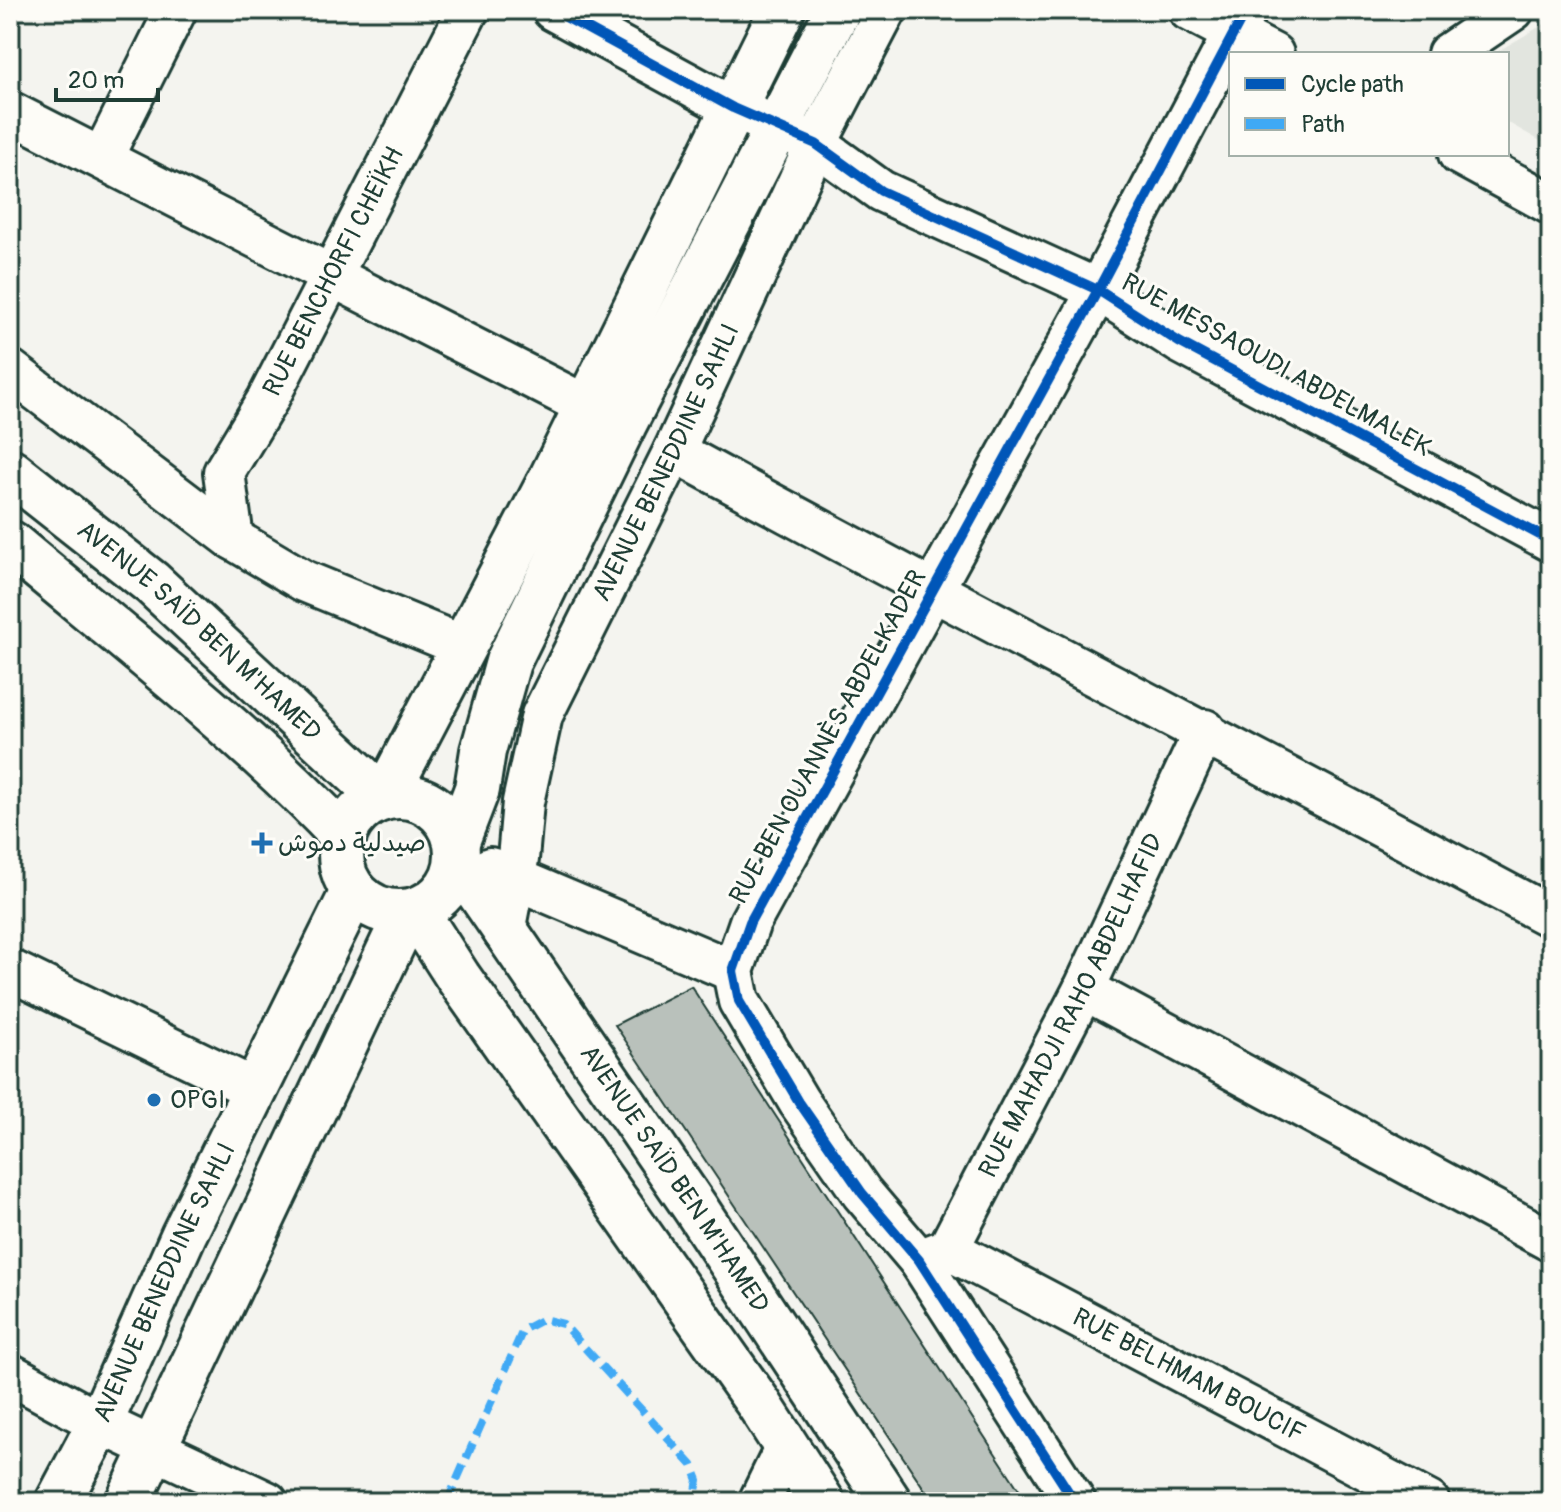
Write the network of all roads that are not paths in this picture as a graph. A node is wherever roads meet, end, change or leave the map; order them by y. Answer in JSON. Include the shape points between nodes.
{"nodes":[{"id":1,"x":176,"y":10,"type":"edge"},
{"id":2,"x":468,"y":10,"type":"edge"},
{"id":3,"x":553,"y":10,"type":"edge"},
{"id":4,"x":782,"y":10,"type":"edge"},
{"id":5,"x":838,"y":10,"type":"edge"},
{"id":6,"x":886,"y":10,"type":"edge"},
{"id":7,"x":1189,"y":10,"type":"edge"},
{"id":8,"x":1513,"y":10,"type":"edge"},
{"id":9,"x":1240,"y":22,"type":"edge"},
{"id":10,"x":1271,"y":52,"type":"edge"},
{"id":11,"x":1451,"y":52,"type":"edge"},
{"id":12,"x":733,"y":108,"type":"junction"},
{"id":13,"x":10,"y":112,"type":"edge"},
{"id":14,"x":797,"y":136,"type":"junction"},
{"id":15,"x":1463,"y":156,"type":"edge"},
{"id":16,"x":102,"y":158,"type":"junction"},
{"id":17,"x":1551,"y":204,"type":"edge"},
{"id":18,"x":330,"y":276,"type":"junction"},
{"id":19,"x":1098,"y":290,"type":"junction"},
{"id":20,"x":10,"y":370,"type":"edge"},
{"id":21,"x":585,"y":405,"type":"junction"},
{"id":22,"x":674,"y":451,"type":"junction"},
{"id":23,"x":10,"y":471,"type":"edge"},
{"id":24,"x":233,"y":539,"type":"junction"},
{"id":25,"x":1551,"y":541,"type":"edge"},
{"id":26,"x":10,"y":543,"type":"edge"},
{"id":27,"x":932,"y":593,"type":"junction"},
{"id":28,"x":465,"y":647,"type":"junction"},
{"id":29,"x":1205,"y":730,"type":"junction"},
{"id":30,"x":384,"y":797,"type":"junction"},
{"id":31,"x":523,"y":802,"type":"junction"},
{"id":32,"x":343,"y":836,"type":"junction"},
{"id":33,"x":457,"y":851,"type":"junction"},
{"id":34,"x":514,"y":877,"type":"junction"},
{"id":35,"x":353,"y":892,"type":"junction"},
{"id":36,"x":411,"y":911,"type":"junction"},
{"id":37,"x":1551,"y":917,"type":"edge"},
{"id":38,"x":504,"y":932,"type":"junction"},
{"id":39,"x":10,"y":970,"type":"edge"},
{"id":40,"x":733,"y":971,"type":"junction"},
{"id":41,"x":1084,"y":989,"type":"junction"},
{"id":42,"x":256,"y":1090,"type":"junction"},
{"id":43,"x":1551,"y":1241,"type":"edge"},
{"id":44,"x":933,"y":1255,"type":"junction"},
{"id":45,"x":10,"y":1374,"type":"edge"},
{"id":46,"x":100,"y":1423,"type":"junction"},
{"id":47,"x":156,"y":1449,"type":"junction"},
{"id":48,"x":785,"y":1449,"type":"junction"},
{"id":49,"x":58,"y":1502,"type":"edge"},
{"id":50,"x":128,"y":1502,"type":"edge"},
{"id":51,"x":267,"y":1502,"type":"edge"},
{"id":52,"x":759,"y":1502,"type":"edge"},
{"id":53,"x":822,"y":1502,"type":"edge"},
{"id":54,"x":889,"y":1502,"type":"edge"},
{"id":55,"x":1075,"y":1502,"type":"edge"},
{"id":56,"x":1429,"y":1502,"type":"edge"}],
"edges":[{"from":1,"to":16,"type":"street"},
{"from":2,"to":18,"type":"street","name":"RUE BENCHORFI CHEÏKH"},
{"from":3,"to":12,"type":"street","name":"RUE MESSAOUDI ABDELMALEK"},
{"from":4,"to":12,"type":"street"},
{"from":5,"to":14,"type":"street","name":"AVENUE BENEDDINE SAHLI"},
{"from":6,"to":14,"type":"street","name":"AVENUE BENEDDINE SAHLI"},
{"from":7,"to":9,"type":"street"},
{"from":8,"to":11,"type":"street"},
{"from":9,"to":10,"type":"street"},
{"from":9,"to":19,"type":"street","name":"RUE BEN OUANNÈS ABDELKADER"},
{"from":12,"to":14,"type":"street","name":"RUE MESSAOUDI ABDELMALEK"},
{"from":12,"to":21,"type":"street"},
{"from":13,"to":16,"type":"street"},
{"from":14,"to":19,"type":"street","name":"RUE MESSAOUDI ABDELMALEK","via":[[881,191]]},
{"from":14,"to":22,"type":"street","name":"AVENUE BENEDDINE SAHLI"},
{"from":14,"to":33,"type":"street","name":"AVENUE BENEDDINE SAHLI","via":[[624,424],[508,662]]},
{"from":15,"to":17,"type":"street"},
{"from":16,"to":18,"type":"street"},
{"from":18,"to":21,"type":"street"},
{"from":18,"to":24,"type":"street","name":"RUE BENCHORFI CHEÏKH","via":[[224,472]]},
{"from":19,"to":25,"type":"street","name":"RUE MESSAOUDI ABDELMALEK","via":[[1179,342]]},
{"from":19,"to":27,"type":"street","name":"RUE BEN OUANNÈS ABDELKADER"},
{"from":20,"to":24,"type":"street"},
{"from":21,"to":28,"type":"street"},
{"from":22,"to":27,"type":"street"},
{"from":22,"to":31,"type":"street","name":"AVENUE BENEDDINE SAHLI","via":[[542,715]]},
{"from":23,"to":30,"type":"street","name":"AVENUE SAÏD BEN M'HAMED","via":[[152,583]]},
{"from":24,"to":28,"type":"street","via":[[304,581]]},
{"from":26,"to":32,"type":"street","name":"AVENUE SAÏD BEN M'HAMED","via":[[236,733]]},
{"from":27,"to":29,"type":"street"},
{"from":27,"to":40,"type":"street","name":"RUE BEN OUANNÈS ABDELKADER","via":[[750,922]]},
{"from":28,"to":30,"type":"street"},
{"from":29,"to":37,"type":"street"},
{"from":29,"to":41,"type":"street","name":"RUE MAHADJI RAHO ABDELHAFID"},
{"from":30,"to":32,"type":"street","via":[[359,812]]},
{"from":30,"to":33,"type":"street","via":[[421,800],[437,809]]},
{"from":31,"to":33,"type":"street","via":[[502,829],[476,848]]},
{"from":31,"to":34,"type":"street","name":"AVENUE BENEDDINE SAHLI"},
{"from":32,"to":35,"type":"street","via":[[343,874]]},
{"from":33,"to":34,"type":"street"},
{"from":33,"to":36,"type":"street","via":[[453,879],[442,895]]},
{"from":33,"to":38,"type":"street","name":"AVENUE SAÏD BEN M'HAMED"},
{"from":34,"to":38,"type":"street","name":"AVENUE BENEDDINE SAHLI"},
{"from":34,"to":40,"type":"street"},
{"from":35,"to":36,"type":"street","via":[[387,912]]},
{"from":35,"to":42,"type":"street","name":"AVENUE BENEDDINE SAHLI"},
{"from":36,"to":47,"type":"street"},
{"from":36,"to":48,"type":"street","via":[[759,1404]]},
{"from":38,"to":54,"type":"street","name":"AVENUE SAÏD BEN M'HAMED","via":[[696,1209]]},
{"from":39,"to":42,"type":"street"},
{"from":40,"to":44,"type":"street","via":[[739,1001],[862,1193]]},
{"from":41,"to":43,"type":"street"},
{"from":41,"to":44,"type":"street","name":"RUE MAHADJI RAHO ABDELHAFID"},
{"from":42,"to":46,"type":"street","name":"AVENUE BENEDDINE SAHLI","via":[[184,1234]]},
{"from":44,"to":55,"type":"street"},
{"from":44,"to":56,"type":"street","name":"RUE BELHMAM BOUCIF"},
{"from":45,"to":46,"type":"street"},
{"from":46,"to":47,"type":"street"},
{"from":46,"to":49,"type":"street","name":"AVENUE BENEDDINE SAHLI"},
{"from":47,"to":50,"type":"street"},
{"from":47,"to":51,"type":"street"},
{"from":48,"to":52,"type":"street"},
{"from":48,"to":53,"type":"street"}]}
